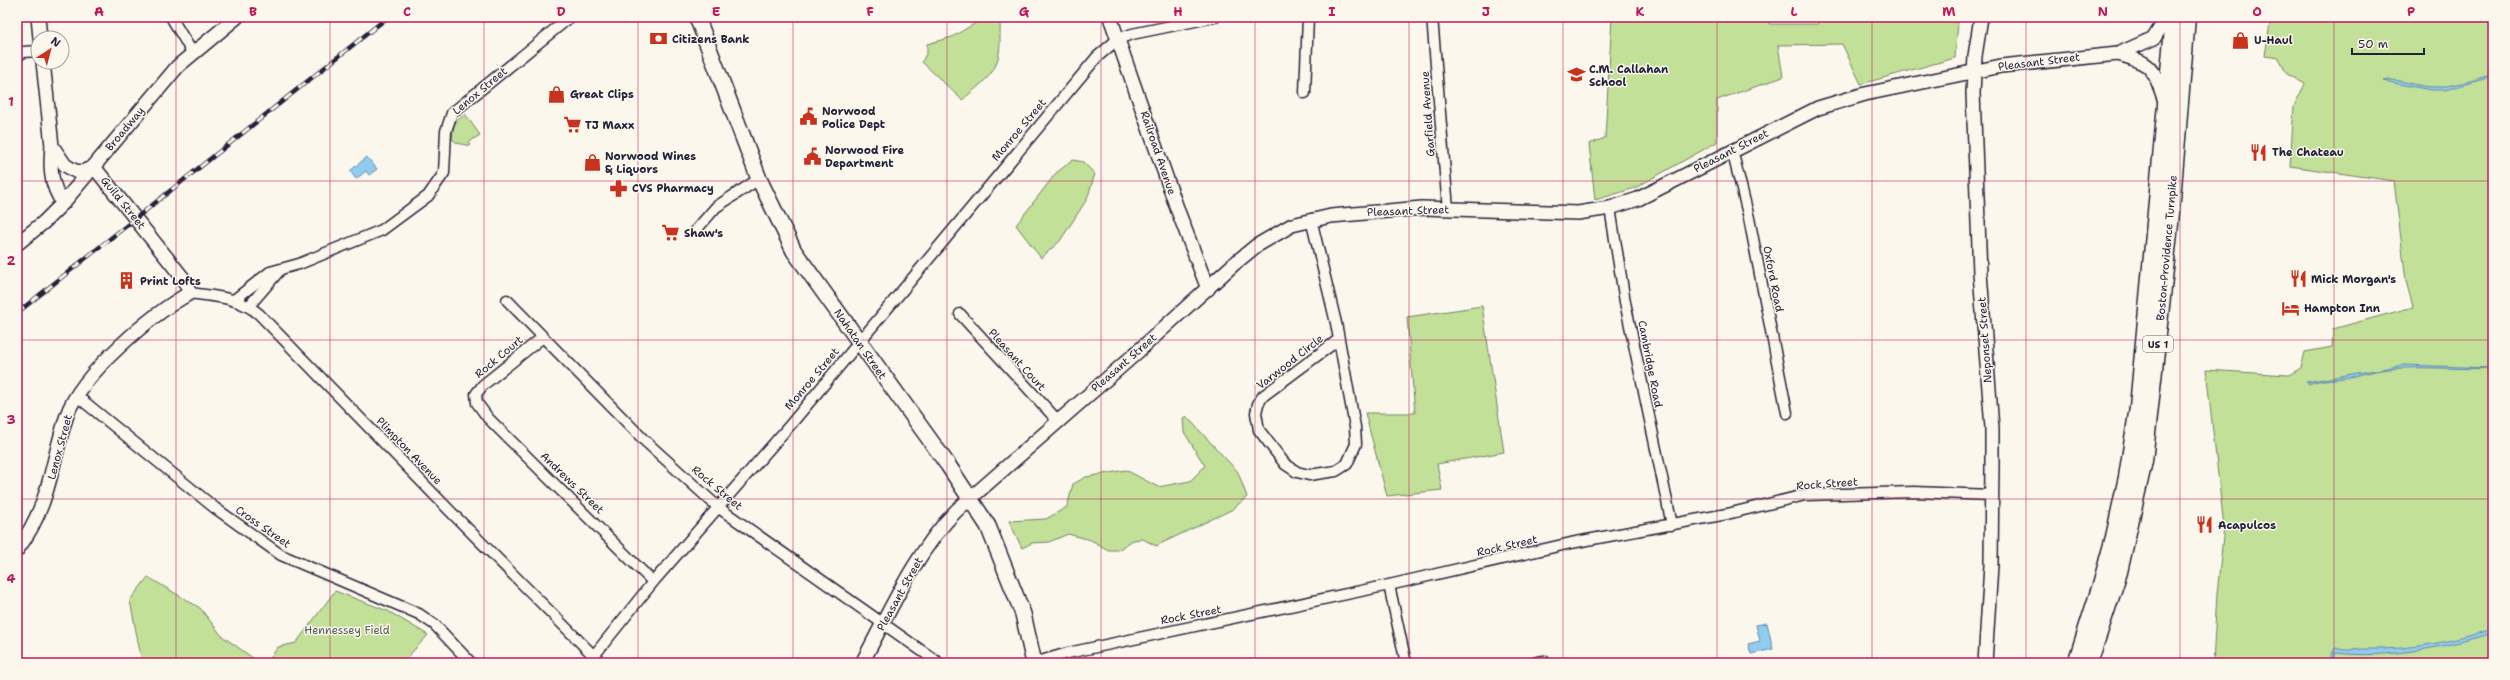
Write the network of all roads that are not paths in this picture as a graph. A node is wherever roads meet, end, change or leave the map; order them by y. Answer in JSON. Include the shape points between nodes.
{"nodes":[{"id":1,"x":38,"y":17,"type":"edge"},
{"id":2,"x":171,"y":17,"type":"edge"},
{"id":3,"x":237,"y":17,"type":"edge"},
{"id":4,"x":570,"y":17,"type":"edge"},
{"id":5,"x":697,"y":17,"type":"edge"},
{"id":6,"x":1110,"y":17,"type":"edge"},
{"id":7,"x":1215,"y":17,"type":"edge"},
{"id":8,"x":1308,"y":17,"type":"edge"},
{"id":9,"x":1432,"y":17,"type":"edge"},
{"id":10,"x":1981,"y":17,"type":"edge"},
{"id":11,"x":2167,"y":17,"type":"edge"},
{"id":12,"x":2174,"y":17,"type":"edge"},
{"id":13,"x":2187,"y":17,"type":"edge"},
{"id":14,"x":39,"y":30,"type":"edge"},
{"id":15,"x":1118,"y":40,"type":"junction"},
{"id":16,"x":30,"y":52,"type":"edge"},
{"id":17,"x":192,"y":52,"type":"junction"},
{"id":18,"x":2118,"y":54,"type":"junction"},
{"id":19,"x":17,"y":57,"type":"edge"},
{"id":20,"x":44,"y":70,"type":"edge"},
{"id":21,"x":1974,"y":72,"type":"junction"},
{"id":22,"x":1305,"y":93,"type":"dead end"},
{"id":23,"x":2165,"y":102,"type":"junction"},
{"id":24,"x":52,"y":146,"type":"junction"},
{"id":25,"x":1732,"y":150,"type":"junction"},
{"id":26,"x":94,"y":167,"type":"junction"},
{"id":27,"x":759,"y":179,"type":"junction"},
{"id":28,"x":63,"y":203,"type":"junction"},
{"id":29,"x":1610,"y":208,"type":"junction"},
{"id":30,"x":1448,"y":209,"type":"junction"},
{"id":31,"x":1311,"y":219,"type":"junction"},
{"id":32,"x":696,"y":230,"type":"dead end"},
{"id":33,"x":17,"y":244,"type":"edge"},
{"id":34,"x":280,"y":270,"type":"junction"},
{"id":35,"x":1208,"y":288,"type":"junction"},
{"id":36,"x":190,"y":293,"type":"junction"},
{"id":37,"x":234,"y":300,"type":"junction"},
{"id":38,"x":507,"y":300,"type":"dead end"},
{"id":39,"x":249,"y":306,"type":"junction"},
{"id":40,"x":960,"y":314,"type":"dead end"},
{"id":41,"x":543,"y":337,"type":"junction"},
{"id":42,"x":1338,"y":340,"type":"junction"},
{"id":43,"x":859,"y":342,"type":"junction"},
{"id":44,"x":77,"y":396,"type":"junction"},
{"id":45,"x":477,"y":399,"type":"joint"},
{"id":46,"x":1787,"y":414,"type":"dead end"},
{"id":47,"x":1058,"y":421,"type":"junction"},
{"id":48,"x":1991,"y":496,"type":"junction"},
{"id":49,"x":970,"y":497,"type":"junction"},
{"id":50,"x":719,"y":508,"type":"junction"},
{"id":51,"x":1672,"y":525,"type":"junction"},
{"id":52,"x":17,"y":550,"type":"edge"},
{"id":53,"x":654,"y":582,"type":"junction"},
{"id":54,"x":1389,"y":585,"type":"junction"},
{"id":55,"x":882,"y":625,"type":"junction"},
{"id":56,"x":591,"y":659,"type":"edge"},
{"id":57,"x":1544,"y":661,"type":"dead end"},
{"id":58,"x":471,"y":663,"type":"edge"},
{"id":59,"x":862,"y":663,"type":"edge"},
{"id":60,"x":938,"y":663,"type":"edge"},
{"id":61,"x":1034,"y":663,"type":"edge"},
{"id":62,"x":1406,"y":663,"type":"edge"},
{"id":63,"x":1533,"y":663,"type":"edge"},
{"id":64,"x":1985,"y":663,"type":"edge"},
{"id":65,"x":2076,"y":663,"type":"edge"},
{"id":66,"x":2089,"y":663,"type":"edge"}],
"edges":[{"from":1,"to":14,"type":"street"},
{"from":2,"to":17,"type":"street"},
{"from":3,"to":17,"type":"street","name":"Broadway"},
{"from":4,"to":34,"type":"street","name":"Lenox Street","via":[[452,113],[446,131],[444,173],[428,196],[382,230]]},
{"from":5,"to":27,"type":"main road","name":"Nahatan Street"},
{"from":6,"to":15,"type":"street","name":"Railroad Avenue"},
{"from":7,"to":15,"type":"street","name":"Monroe Street","via":[[1132,34]]},
{"from":8,"to":22,"type":"street"},
{"from":9,"to":30,"type":"street","name":"Garfield Avenue"},
{"from":10,"to":21,"type":"street","name":"Neponset Street"},
{"from":11,"to":18,"type":"street","name":"Pleasant Street","via":[[2154,38],[2132,50]]},
{"from":12,"to":23,"type":"main road","name":"Boston-Providence Turnpike","number":"US 1"},
{"from":13,"to":66,"type":"main road","name":"Boston-Providence Turnpike","number":"US 1","via":[[2170,224],[2147,440],[2119,572]]},
{"from":15,"to":35,"type":"street","name":"Railroad Avenue","via":[[1178,212]]},
{"from":15,"to":43,"type":"street","name":"Monroe Street","via":[[1097,57],[1081,75]]},
{"from":16,"to":19,"type":"street","via":[[23,52]]},
{"from":17,"to":26,"type":"street","name":"Broadway"},
{"from":18,"to":21,"type":"street","name":"Pleasant Street","via":[[2023,62]]},
{"from":18,"to":23,"type":"street","name":"Pleasant Street","via":[[2142,61],[2155,72]]},
{"from":20,"to":24,"type":"street","name":"Guild Street"},
{"from":21,"to":25,"type":"street","name":"Pleasant Street","via":[[1865,94],[1818,108]]},
{"from":21,"to":48,"type":"street","name":"Neponset Street","via":[[1980,273],[1992,428]]},
{"from":23,"to":65,"type":"main road","name":"Boston-Providence Turnpike","number":"US 1","via":[[2138,407],[2127,476],[2100,588]]},
{"from":24,"to":26,"type":"street","name":"Guild Street","via":[[65,165],[75,172]]},
{"from":24,"to":28,"type":"street","via":[[50,162],[53,187]]},
{"from":25,"to":29,"type":"street","name":"Pleasant Street","via":[[1638,199]]},
{"from":25,"to":46,"type":"street","name":"Oxford Road","via":[[1750,218]]},
{"from":26,"to":28,"type":"street","name":"Broadway"},
{"from":26,"to":36,"type":"street","name":"Guild Street","via":[[183,278]]},
{"from":27,"to":32,"type":"street","via":[[726,200]]},
{"from":27,"to":43,"type":"main road","name":"Nahatan Street","via":[[794,250]]},
{"from":28,"to":33,"type":"street","name":"Broadway"},
{"from":29,"to":30,"type":"street","name":"Pleasant Street","via":[[1578,213]]},
{"from":29,"to":51,"type":"street","name":"Cambridge Road","via":[[1631,333]]},
{"from":30,"to":31,"type":"street","name":"Pleasant Street","via":[[1374,211]]},
{"from":31,"to":35,"type":"street","name":"Pleasant Street","via":[[1292,225],[1256,246]]},
{"from":31,"to":42,"type":"street","name":"Varwood Circle"},
{"from":34,"to":37,"type":"street","name":"Lenox Street","via":[[262,277]]},
{"from":34,"to":39,"type":"street"},
{"from":35,"to":47,"type":"street","name":"Pleasant Street"},
{"from":36,"to":37,"type":"street","name":"Plimpton Avenue"},
{"from":36,"to":44,"type":"street","name":"Lenox Street","via":[[123,344],[95,371]]},
{"from":37,"to":39,"type":"street","name":"Plimpton Avenue"},
{"from":38,"to":41,"type":"street","name":"Rock Street"},
{"from":39,"to":56,"type":"street","name":"Plimpton Avenue","via":[[291,344]]},
{"from":40,"to":47,"type":"street","name":"Pleasant Court"},
{"from":41,"to":45,"type":"street","name":"Rock Court","via":[[483,385],[476,394]]},
{"from":41,"to":50,"type":"street","name":"Rock Street","via":[[644,440]]},
{"from":42,"to":42,"type":"street","name":"Varwood Circle","via":[[1355,427],[1355,448],[1347,464],[1336,471],[1309,475],[1297,472],[1274,452],[1259,430],[1257,409],[1263,396]]},
{"from":43,"to":49,"type":"main road","name":"Nahatan Street"},
{"from":43,"to":50,"type":"street","name":"Monroe Street"},
{"from":44,"to":52,"type":"street","name":"Lenox Street","via":[[67,414],[51,482],[41,509]]},
{"from":44,"to":58,"type":"street","name":"Cross Street","via":[[215,508],[281,555],[318,573],[400,604],[419,614],[435,626]]},
{"from":45,"to":53,"type":"street","name":"Andrews Street","via":[[488,418]]},
{"from":47,"to":49,"type":"street","name":"Pleasant Street"},
{"from":48,"to":51,"type":"street","name":"Rock Street","via":[[1914,492],[1805,495]]},
{"from":48,"to":64,"type":"street","name":"Neponset Street","via":[[1991,565]]},
{"from":49,"to":55,"type":"street","name":"Pleasant Street","via":[[935,534]]},
{"from":49,"to":61,"type":"main road","name":"Nahatan Street","via":[[988,526],[1009,574]]},
{"from":50,"to":53,"type":"street","name":"Monroe Street"},
{"from":50,"to":55,"type":"street","name":"Rock Street"},
{"from":51,"to":54,"type":"street","name":"Rock Street","via":[[1571,543]]},
{"from":53,"to":56,"type":"street","name":"Monroe Street"},
{"from":54,"to":61,"type":"street","name":"Rock Street","via":[[1159,633]]},
{"from":54,"to":62,"type":"street"},
{"from":55,"to":59,"type":"street","name":"Pleasant Street"},
{"from":55,"to":60,"type":"street","name":"Rock Street"},
{"from":57,"to":63,"type":"street"}]}
